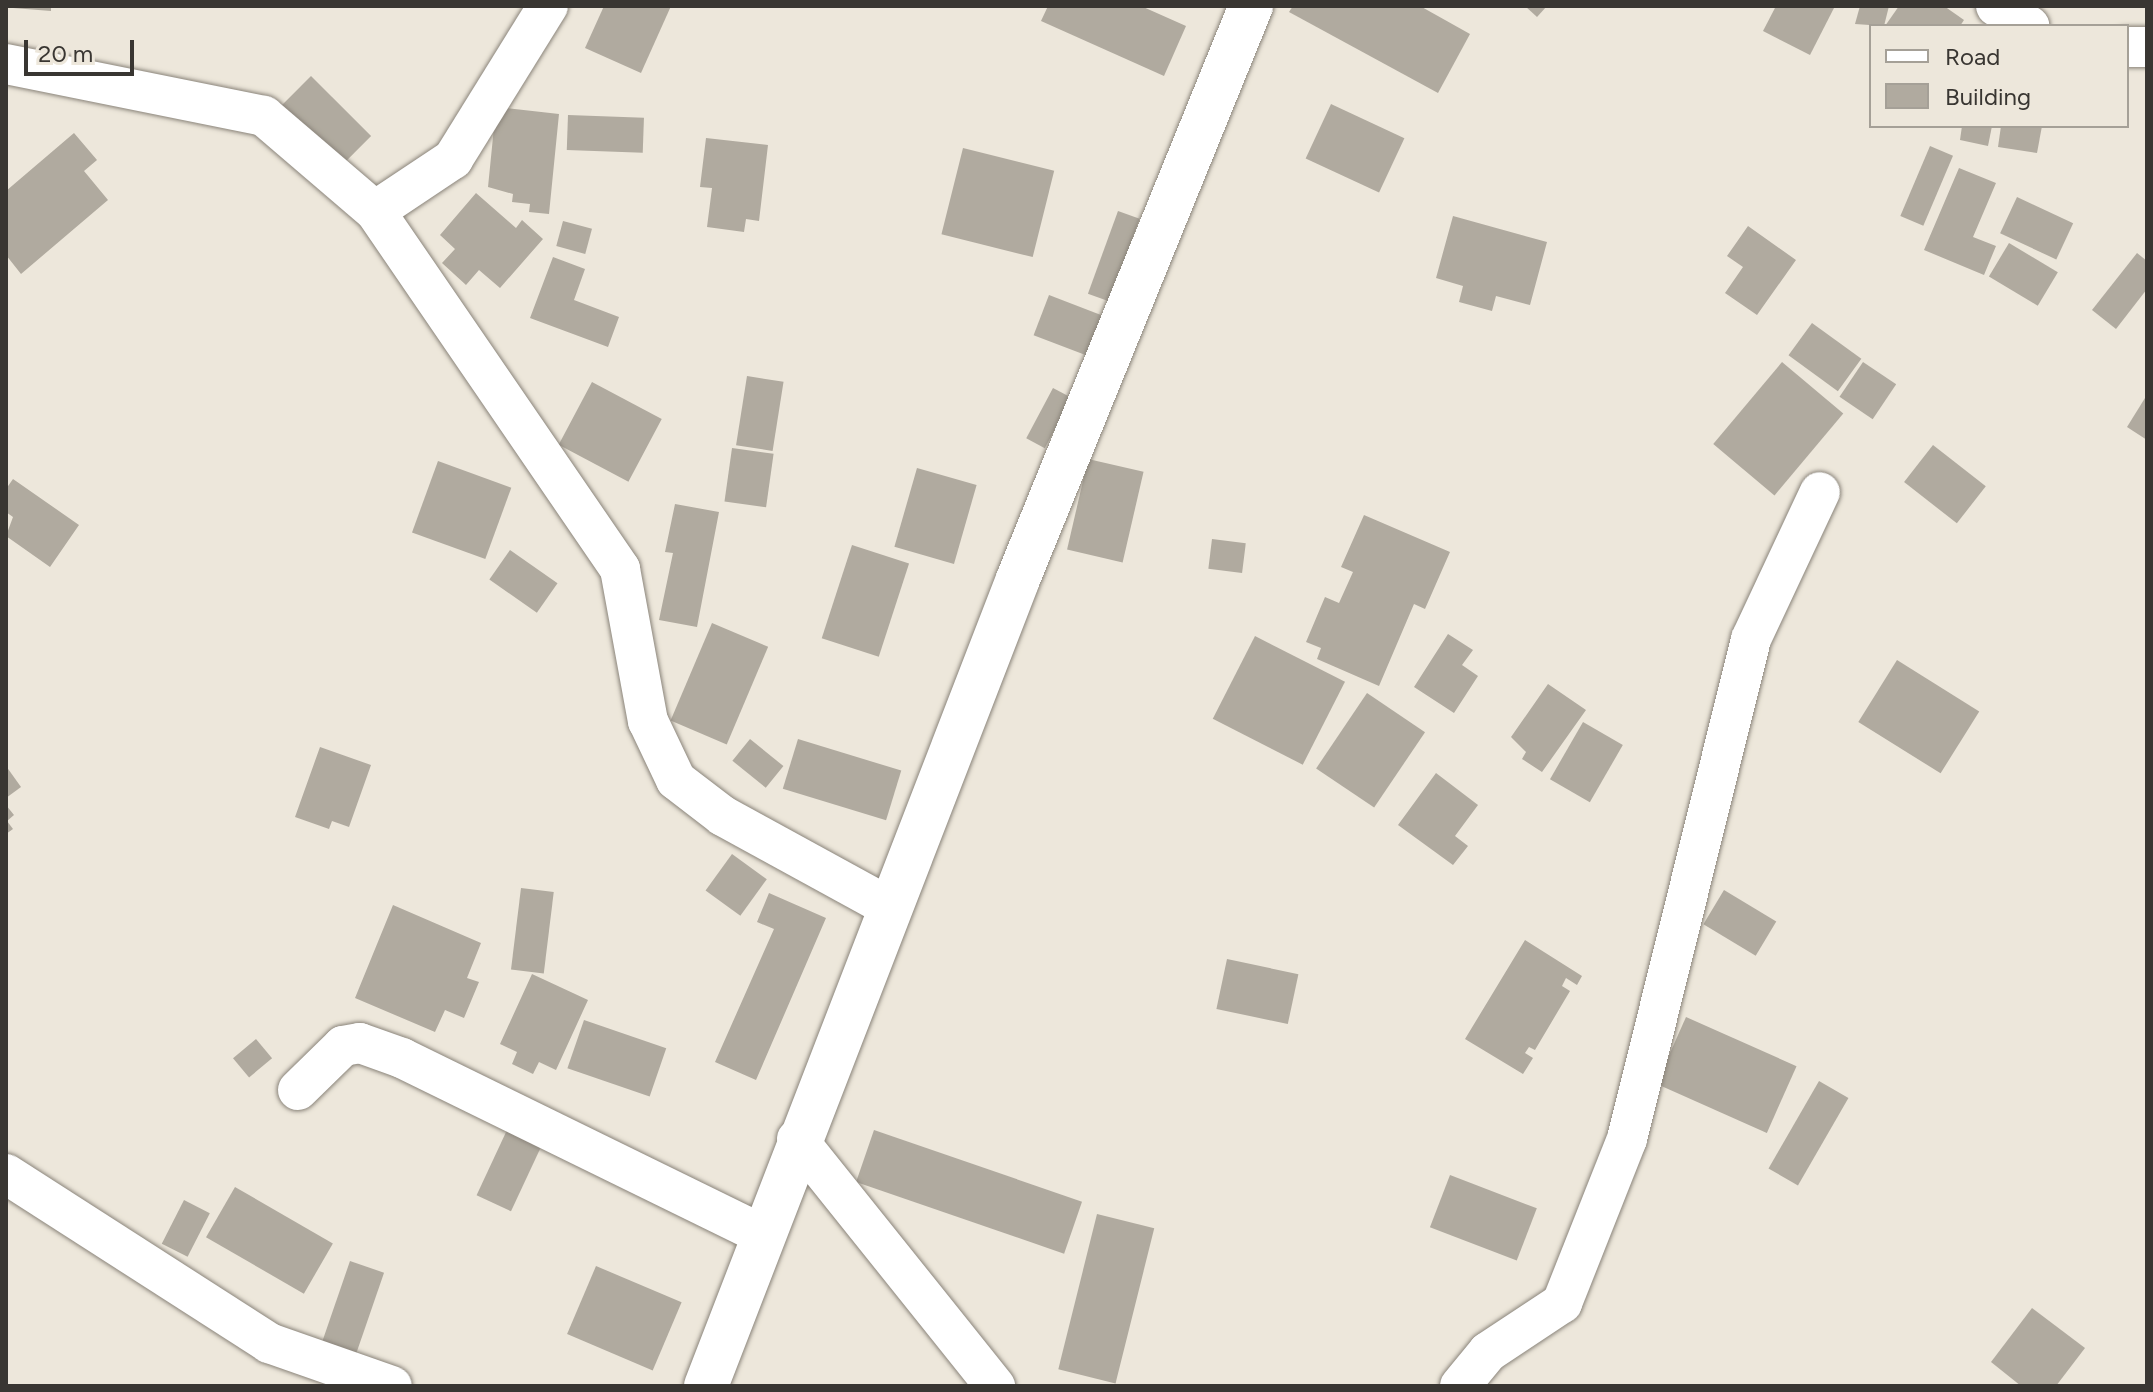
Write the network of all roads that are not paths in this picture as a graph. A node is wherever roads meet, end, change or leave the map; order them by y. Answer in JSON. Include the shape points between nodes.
{"nodes":[{"id":1,"x":548,"y":6,"type":"edge"},
{"id":2,"x":1251,"y":6,"type":"edge"},
{"id":3,"x":1996,"y":6,"type":"edge"},
{"id":4,"x":2026,"y":24,"type":"edge"},
{"id":5,"x":6,"y":64,"type":"edge"},
{"id":6,"x":375,"y":211,"type":"junction"},
{"id":7,"x":1820,"y":492,"type":"dead end"},
{"id":8,"x":889,"y":907,"type":"junction"},
{"id":9,"x":298,"y":1090,"type":"dead end"},
{"id":10,"x":797,"y":1139,"type":"junction"},
{"id":11,"x":6,"y":1174,"type":"edge"},
{"id":12,"x":762,"y":1234,"type":"junction"},
{"id":13,"x":392,"y":1386,"type":"edge"},
{"id":14,"x":706,"y":1386,"type":"edge"},
{"id":15,"x":995,"y":1386,"type":"edge"},
{"id":16,"x":1460,"y":1386,"type":"edge"}],
"edges":[{"from":1,"to":6,"type":"street","via":[[453,159]]},
{"from":2,"to":8,"type":"street"},
{"from":3,"to":4,"type":"street"},
{"from":5,"to":6,"type":"street","via":[[264,116]]},
{"from":6,"to":8,"type":"street","via":[[620,569],[648,721],[676,780],[723,816]]},
{"from":7,"to":16,"type":"street","via":[[1751,639],[1627,1139],[1562,1303],[1488,1352]]},
{"from":8,"to":10,"type":"street"},
{"from":9,"to":12,"type":"street","via":[[343,1046],[360,1043],[402,1058]]},
{"from":10,"to":12,"type":"street"},
{"from":10,"to":15,"type":"street"},
{"from":11,"to":13,"type":"street","via":[[269,1343]]},
{"from":12,"to":14,"type":"street"}]}
